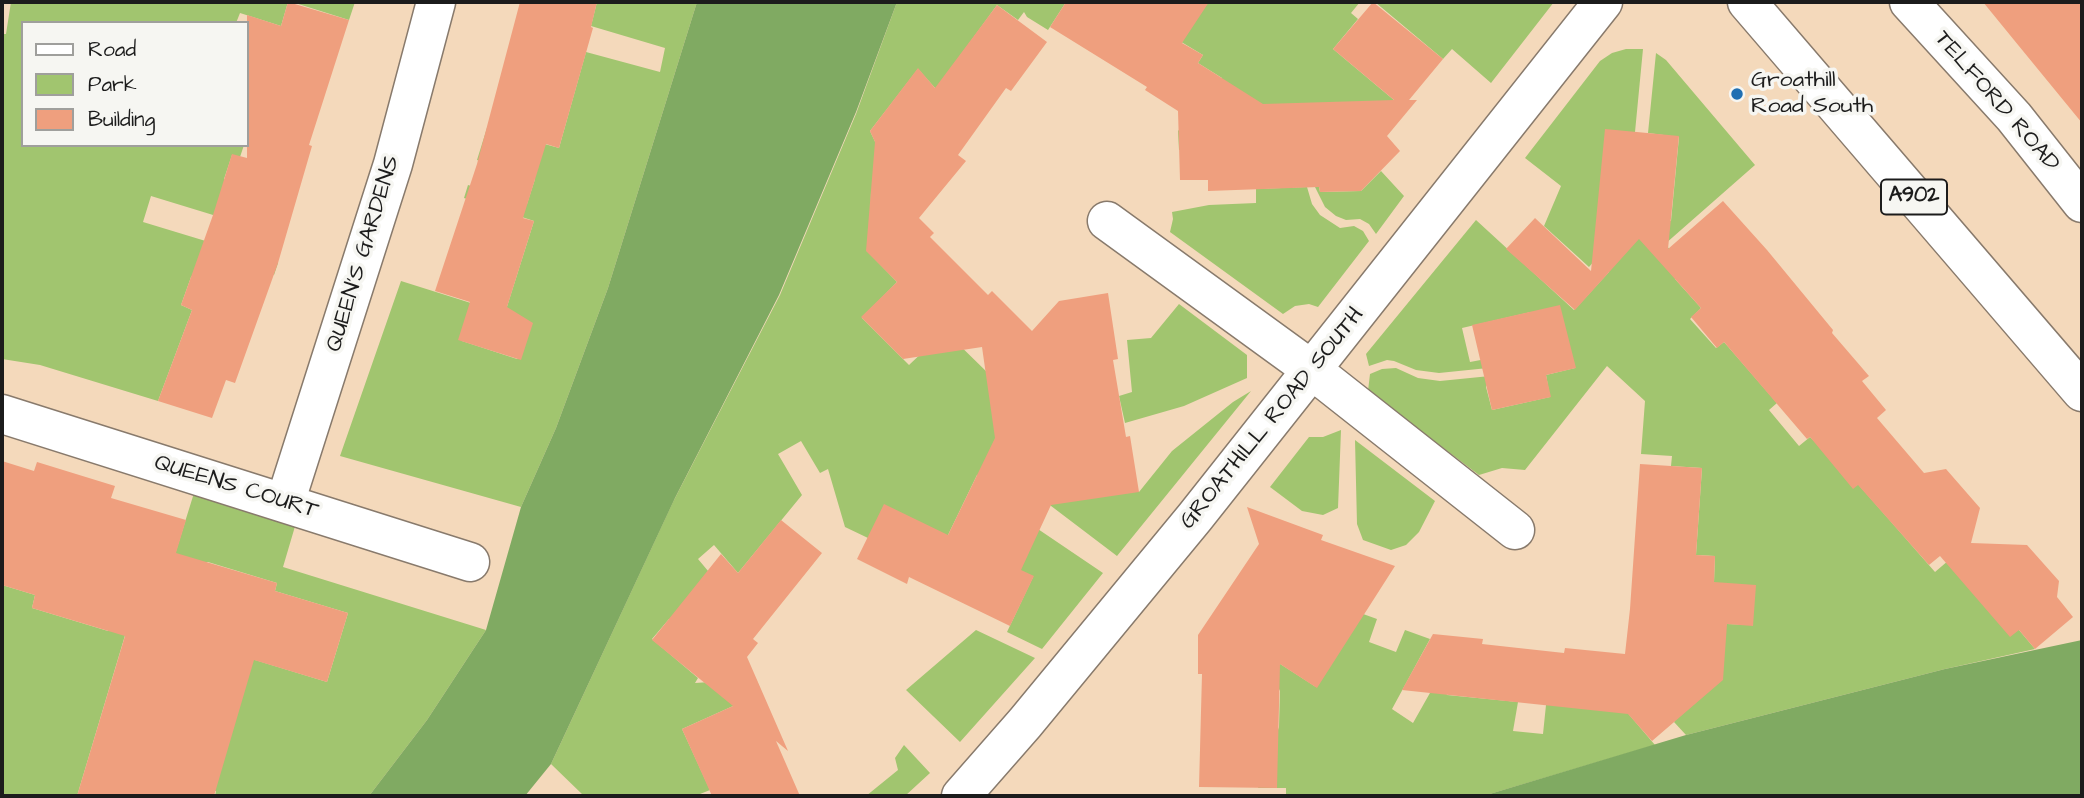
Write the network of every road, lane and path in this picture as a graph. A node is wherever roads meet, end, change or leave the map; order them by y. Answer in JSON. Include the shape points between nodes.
{"nodes":[{"id":1,"x":436,"y":2,"type":"edge"},
{"id":2,"x":1603,"y":2,"type":"edge"},
{"id":3,"x":1747,"y":2,"type":"edge"},
{"id":4,"x":1909,"y":2,"type":"edge"},
{"id":5,"x":2082,"y":203,"type":"edge"},
{"id":6,"x":1107,"y":221,"type":"dead end"},
{"id":7,"x":1312,"y":370,"type":"junction"},
{"id":8,"x":2082,"y":392,"type":"edge"},
{"id":9,"x":2,"y":414,"type":"edge"},
{"id":10,"x":285,"y":503,"type":"junction"},
{"id":11,"x":1514,"y":530,"type":"dead end"},
{"id":12,"x":470,"y":562,"type":"dead end"},
{"id":13,"x":961,"y":796,"type":"edge"}],
"edges":[{"from":1,"to":10,"type":"street","name":"QUEEN'S GARDENS","via":[[393,164]]},
{"from":2,"to":7,"type":"street","name":"GROATHILL ROAD SOUTH"},
{"from":3,"to":8,"type":"street","number":"A902"},
{"from":4,"to":5,"type":"street","name":"TELFORD ROAD","via":[[2014,117]]},
{"from":6,"to":7,"type":"street"},
{"from":7,"to":11,"type":"street"},
{"from":7,"to":13,"type":"street","name":"GROATHILL ROAD SOUTH"},
{"from":9,"to":10,"type":"street","name":"QUEENS COURT"},
{"from":10,"to":12,"type":"street","name":"QUEENS COURT"}]}
